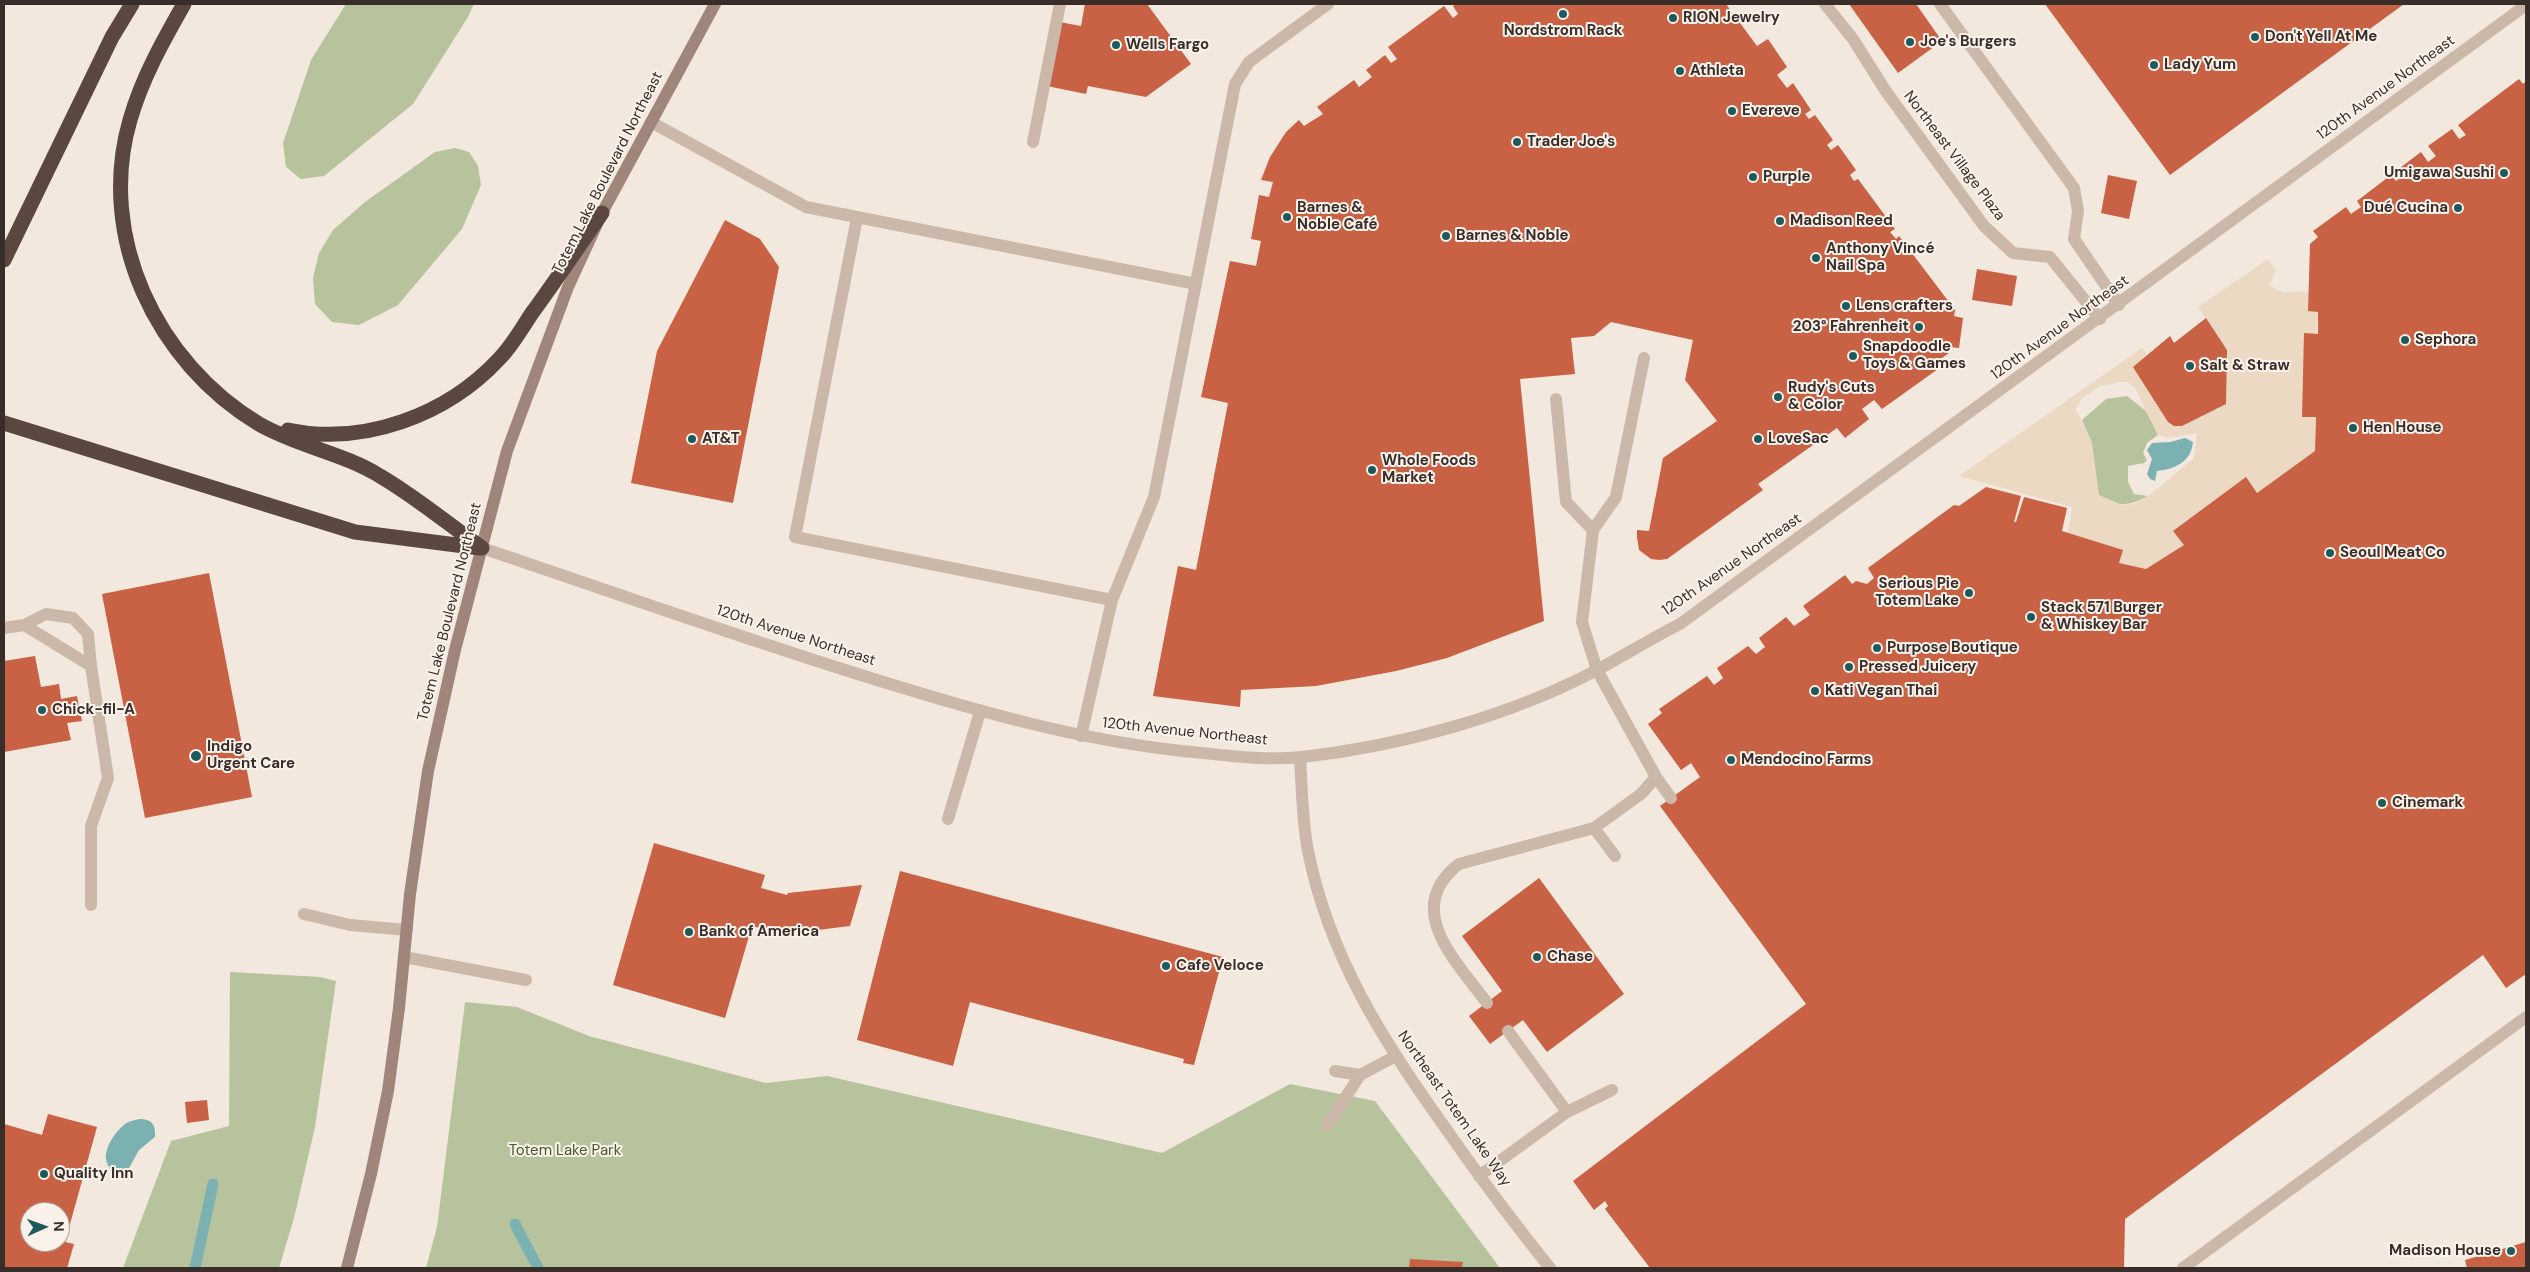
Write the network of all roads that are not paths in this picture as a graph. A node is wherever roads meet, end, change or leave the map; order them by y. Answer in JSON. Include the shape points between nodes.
{"nodes":[{"id":1,"x":132,"y":4,"type":"edge"},
{"id":2,"x":184,"y":4,"type":"edge"},
{"id":3,"x":715,"y":4,"type":"edge"},
{"id":4,"x":1060,"y":4,"type":"edge"},
{"id":5,"x":1328,"y":4,"type":"edge"},
{"id":6,"x":1825,"y":4,"type":"edge"},
{"id":7,"x":1940,"y":4,"type":"edge"},
{"id":8,"x":2526,"y":5,"type":"edge"},
{"id":9,"x":651,"y":122,"type":"junction"},
{"id":10,"x":1033,"y":142,"type":"dead end"},
{"id":11,"x":602,"y":213,"type":"junction"},
{"id":12,"x":857,"y":218,"type":"junction"},
{"id":13,"x":4,"y":260,"type":"edge"},
{"id":14,"x":1196,"y":284,"type":"junction"},
{"id":15,"x":2119,"y":305,"type":"junction"},
{"id":16,"x":2100,"y":319,"type":"junction"},
{"id":17,"x":1644,"y":358,"type":"dead end"},
{"id":18,"x":1556,"y":399,"type":"dead end"},
{"id":19,"x":4,"y":423,"type":"edge"},
{"id":20,"x":260,"y":424,"type":"junction"},
{"id":21,"x":1593,"y":530,"type":"junction"},
{"id":22,"x":482,"y":548,"type":"junction"},
{"id":23,"x":1112,"y":600,"type":"junction"},
{"id":24,"x":24,"y":625,"type":"junction"},
{"id":25,"x":4,"y":628,"type":"edge"},
{"id":26,"x":91,"y":666,"type":"junction"},
{"id":27,"x":1597,"y":670,"type":"junction"},
{"id":28,"x":980,"y":712,"type":"junction"},
{"id":29,"x":1081,"y":736,"type":"junction"},
{"id":30,"x":1300,"y":757,"type":"junction"},
{"id":31,"x":1656,"y":777,"type":"junction"},
{"id":32,"x":1671,"y":798,"type":"dead end"},
{"id":33,"x":948,"y":819,"type":"dead end"},
{"id":34,"x":1594,"y":828,"type":"junction"},
{"id":35,"x":1615,"y":856,"type":"dead end"},
{"id":36,"x":91,"y":905,"type":"dead end"},
{"id":37,"x":304,"y":914,"type":"dead end"},
{"id":38,"x":407,"y":930,"type":"junction"},
{"id":39,"x":404,"y":957,"type":"junction"},
{"id":40,"x":526,"y":980,"type":"dead end"},
{"id":41,"x":1487,"y":1003,"type":"dead end"},
{"id":42,"x":2526,"y":1017,"type":"edge"},
{"id":43,"x":1508,"y":1031,"type":"dead end"},
{"id":44,"x":1394,"y":1057,"type":"junction"},
{"id":45,"x":1336,"y":1071,"type":"dead end"},
{"id":46,"x":1360,"y":1074,"type":"junction"},
{"id":47,"x":1612,"y":1090,"type":"dead end"},
{"id":48,"x":1567,"y":1112,"type":"junction"},
{"id":49,"x":1327,"y":1126,"type":"dead end"},
{"id":50,"x":1479,"y":1176,"type":"junction"},
{"id":51,"x":347,"y":1268,"type":"edge"},
{"id":52,"x":1550,"y":1268,"type":"edge"},
{"id":53,"x":2183,"y":1268,"type":"edge"}],
"edges":[{"from":1,"to":13,"type":"highway","via":[[112,37]]},
{"from":2,"to":20,"type":"highway","via":[[144,77],[130,121],[122,161],[121,203],[125,232],[136,274],[170,343],[217,395]]},
{"from":3,"to":9,"type":"main road","name":"Totem Lake Boulevard Northeast"},
{"from":4,"to":10,"type":"street"},
{"from":5,"to":14,"type":"street","via":[[1250,62],[1239,76],[1233,92]]},
{"from":6,"to":16,"type":"street","name":"Northeast Village Plaza","via":[[1984,226],[2013,253],[2050,257]]},
{"from":7,"to":15,"type":"street","via":[[2074,188],[2078,211],[2074,239]]},
{"from":8,"to":15,"type":"street","name":"120th Avenue Northeast"},
{"from":9,"to":11,"type":"main road","name":"Totem Lake Boulevard Northeast"},
{"from":9,"to":12,"type":"street","via":[[806,208]]},
{"from":11,"to":20,"type":"highway","via":[[501,358],[475,383],[451,399],[392,425],[357,433],[297,432]]},
{"from":11,"to":22,"type":"main road","name":"Totem Lake Boulevard Northeast","via":[[568,287],[525,400],[507,451]]},
{"from":12,"to":14,"type":"street"},
{"from":12,"to":23,"type":"street","via":[[795,538]]},
{"from":14,"to":23,"type":"street","via":[[1154,497]]},
{"from":15,"to":16,"type":"street","name":"120th Avenue Northeast"},
{"from":16,"to":27,"type":"street","name":"120th Avenue Northeast","via":[[1680,624]]},
{"from":17,"to":21,"type":"street","via":[[1616,497]]},
{"from":18,"to":21,"type":"street","via":[[1566,502]]},
{"from":19,"to":22,"type":"highway","via":[[355,532]]},
{"from":20,"to":22,"type":"highway","via":[[380,475]]},
{"from":21,"to":27,"type":"street","via":[[1582,622]]},
{"from":22,"to":28,"type":"street","name":"120th Avenue Northeast","via":[[788,652]]},
{"from":22,"to":38,"type":"main road","name":"Totem Lake Boulevard Northeast","via":[[428,771]]},
{"from":23,"to":29,"type":"street"},
{"from":24,"to":25,"type":"street"},
{"from":24,"to":26,"type":"street"},
{"from":24,"to":26,"type":"street","via":[[46,614],[73,618],[88,634]]},
{"from":26,"to":36,"type":"street","via":[[108,778],[91,826]]},
{"from":27,"to":30,"type":"street","name":"120th Avenue Northeast","via":[[1471,722],[1419,736]]},
{"from":27,"to":31,"type":"street"},
{"from":28,"to":29,"type":"street","name":"120th Avenue Northeast"},
{"from":28,"to":33,"type":"street"},
{"from":29,"to":30,"type":"street","name":"120th Avenue Northeast","via":[[1258,758]]},
{"from":30,"to":44,"type":"street","name":"Northeast Totem Lake Way","via":[[1308,850],[1318,894],[1338,950]]},
{"from":31,"to":32,"type":"street"},
{"from":31,"to":34,"type":"street","via":[[1641,794]]},
{"from":34,"to":35,"type":"street"},
{"from":34,"to":41,"type":"street","via":[[1459,864],[1447,873],[1435,900],[1433,921],[1440,939]]},
{"from":37,"to":38,"type":"street","via":[[350,925]]},
{"from":38,"to":39,"type":"main road","name":"Totem Lake Boulevard Northeast"},
{"from":39,"to":40,"type":"street"},
{"from":39,"to":51,"type":"main road","name":"Totem Lake Boulevard Northeast","via":[[388,1091],[372,1174]]},
{"from":42,"to":53,"type":"street"},
{"from":43,"to":48,"type":"street"},
{"from":44,"to":46,"type":"street"},
{"from":44,"to":50,"type":"street","name":"Northeast Totem Lake Way"},
{"from":45,"to":46,"type":"street"},
{"from":46,"to":49,"type":"street"},
{"from":47,"to":48,"type":"street"},
{"from":48,"to":50,"type":"street"},
{"from":50,"to":52,"type":"street","name":"Northeast Totem Lake Way"}]}
